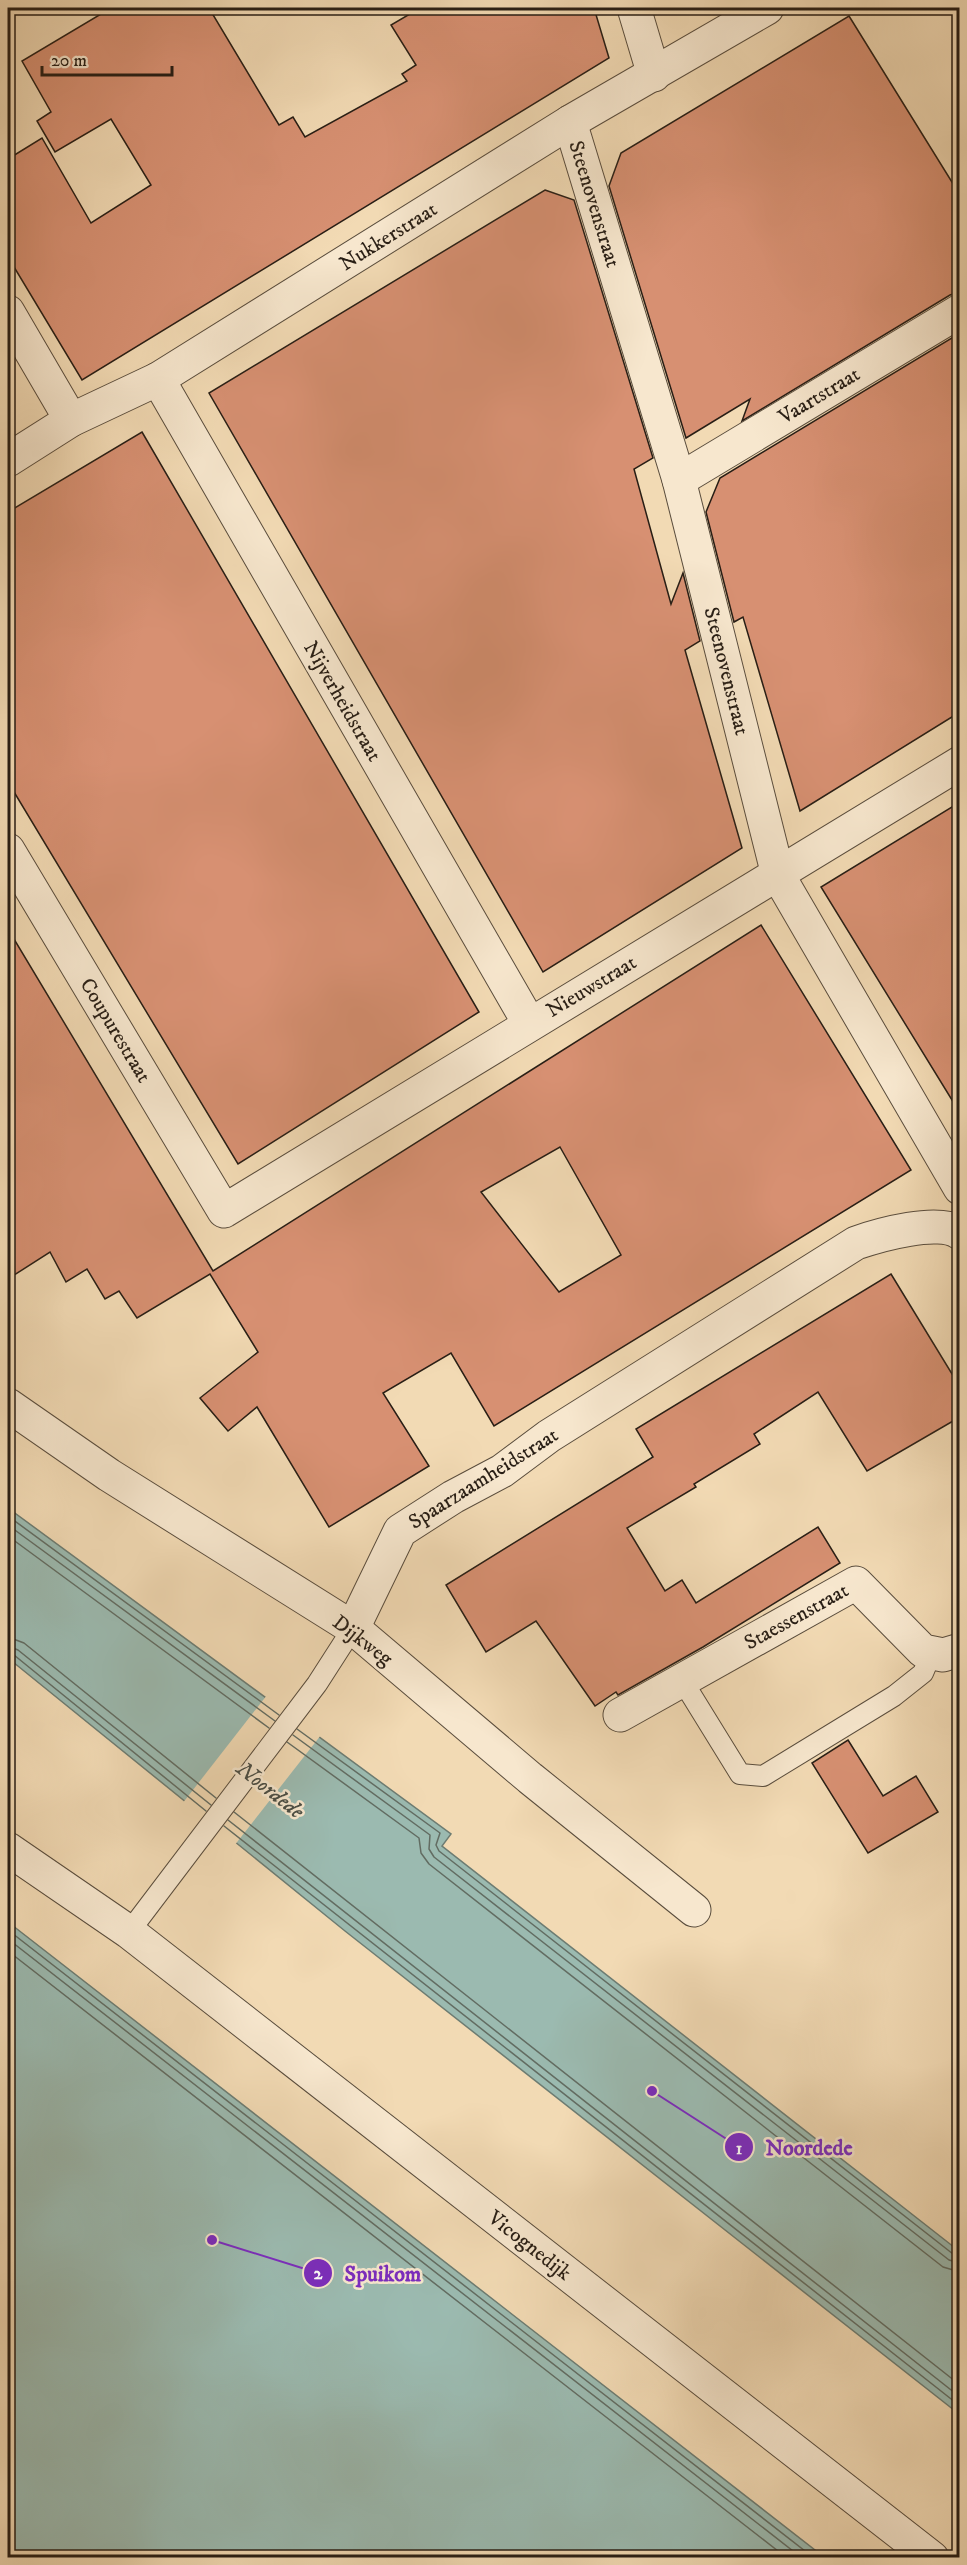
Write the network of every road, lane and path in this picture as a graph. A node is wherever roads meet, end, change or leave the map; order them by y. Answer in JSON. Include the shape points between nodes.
{"nodes":[{"id":1,"x":634,"y":8,"type":"edge"},
{"id":2,"x":767,"y":8,"type":"edge"},
{"id":3,"x":654,"y":75,"type":"junction"},
{"id":4,"x":570,"y":122,"type":"junction"},
{"id":5,"x":960,"y":311,"type":"edge"},
{"id":6,"x":8,"y":312,"type":"edge"},
{"id":7,"x":158,"y":379,"type":"junction"},
{"id":8,"x":71,"y":420,"type":"junction"},
{"id":9,"x":8,"y":460,"type":"edge"},
{"id":10,"x":679,"y":480,"type":"junction"},
{"id":11,"x":960,"y":763,"type":"edge"},
{"id":12,"x":8,"y":850,"type":"edge"},
{"id":13,"x":778,"y":875,"type":"junction"},
{"id":14,"x":529,"y":1023,"type":"junction"},
{"id":15,"x":960,"y":1188,"type":"edge"},
{"id":16,"x":224,"y":1211,"type":"joint"},
{"id":17,"x":960,"y":1233,"type":"edge"},
{"id":18,"x":8,"y":1405,"type":"edge"},
{"id":19,"x":353,"y":1629,"type":"junction"},
{"id":20,"x":946,"y":1651,"type":"edge"},
{"id":21,"x":682,"y":1680,"type":"junction"},
{"id":22,"x":620,"y":1715,"type":"dead end"},
{"id":23,"x":8,"y":1849,"type":"edge"},
{"id":24,"x":694,"y":1910,"type":"dead end"},
{"id":25,"x":129,"y":1932,"type":"junction"},
{"id":26,"x":932,"y":2558,"type":"edge"}],
"edges":[{"from":1,"to":3,"type":"street"},
{"from":2,"to":3,"type":"street","name":"Nukkerstraat"},
{"from":3,"to":4,"type":"street","name":"Nukkerstraat"},
{"from":4,"to":7,"type":"street","name":"Nukkerstraat"},
{"from":4,"to":10,"type":"street","name":"Steenovenstraat"},
{"from":5,"to":10,"type":"street","name":"Vaartstraat"},
{"from":6,"to":8,"type":"street"},
{"from":7,"to":8,"type":"street","name":"Nukkerstraat"},
{"from":7,"to":14,"type":"street","name":"Nijverheidstraat"},
{"from":8,"to":9,"type":"street","name":"Nukkerstraat"},
{"from":10,"to":13,"type":"street","name":"Steenovenstraat"},
{"from":11,"to":13,"type":"street","name":"Nieuwstraat"},
{"from":12,"to":16,"type":"street","name":"Coupurestraat"},
{"from":13,"to":14,"type":"street","name":"Nieuwstraat"},
{"from":13,"to":15,"type":"street","name":"Steenovenstraat"},
{"from":14,"to":16,"type":"street","name":"Nieuwstraat"},
{"from":17,"to":19,"type":"street","name":"Spaarzaamheidstraat","via":[[952,1228],[917,1229],[856,1243],[549,1436],[502,1471],[400,1531]]},
{"from":18,"to":19,"type":"street","name":"Dijkweg","via":[[109,1476]]},
{"from":19,"to":24,"type":"street","name":"Dijkweg"},
{"from":19,"to":25,"type":"lane","name":"Spaarzaamheidstraat","via":[[317,1684]]},
{"from":20,"to":21,"type":"street","name":"Staessenstraat","via":[[923,1651],[856,1583]]},
{"from":20,"to":21,"type":"lane","via":[[894,1696],[763,1776],[740,1774]]},
{"from":21,"to":22,"type":"street","name":"Staessenstraat"},
{"from":23,"to":25,"type":"street","name":"Vicognedijk"},
{"from":25,"to":26,"type":"street","name":"Vicognedijk"}]}
